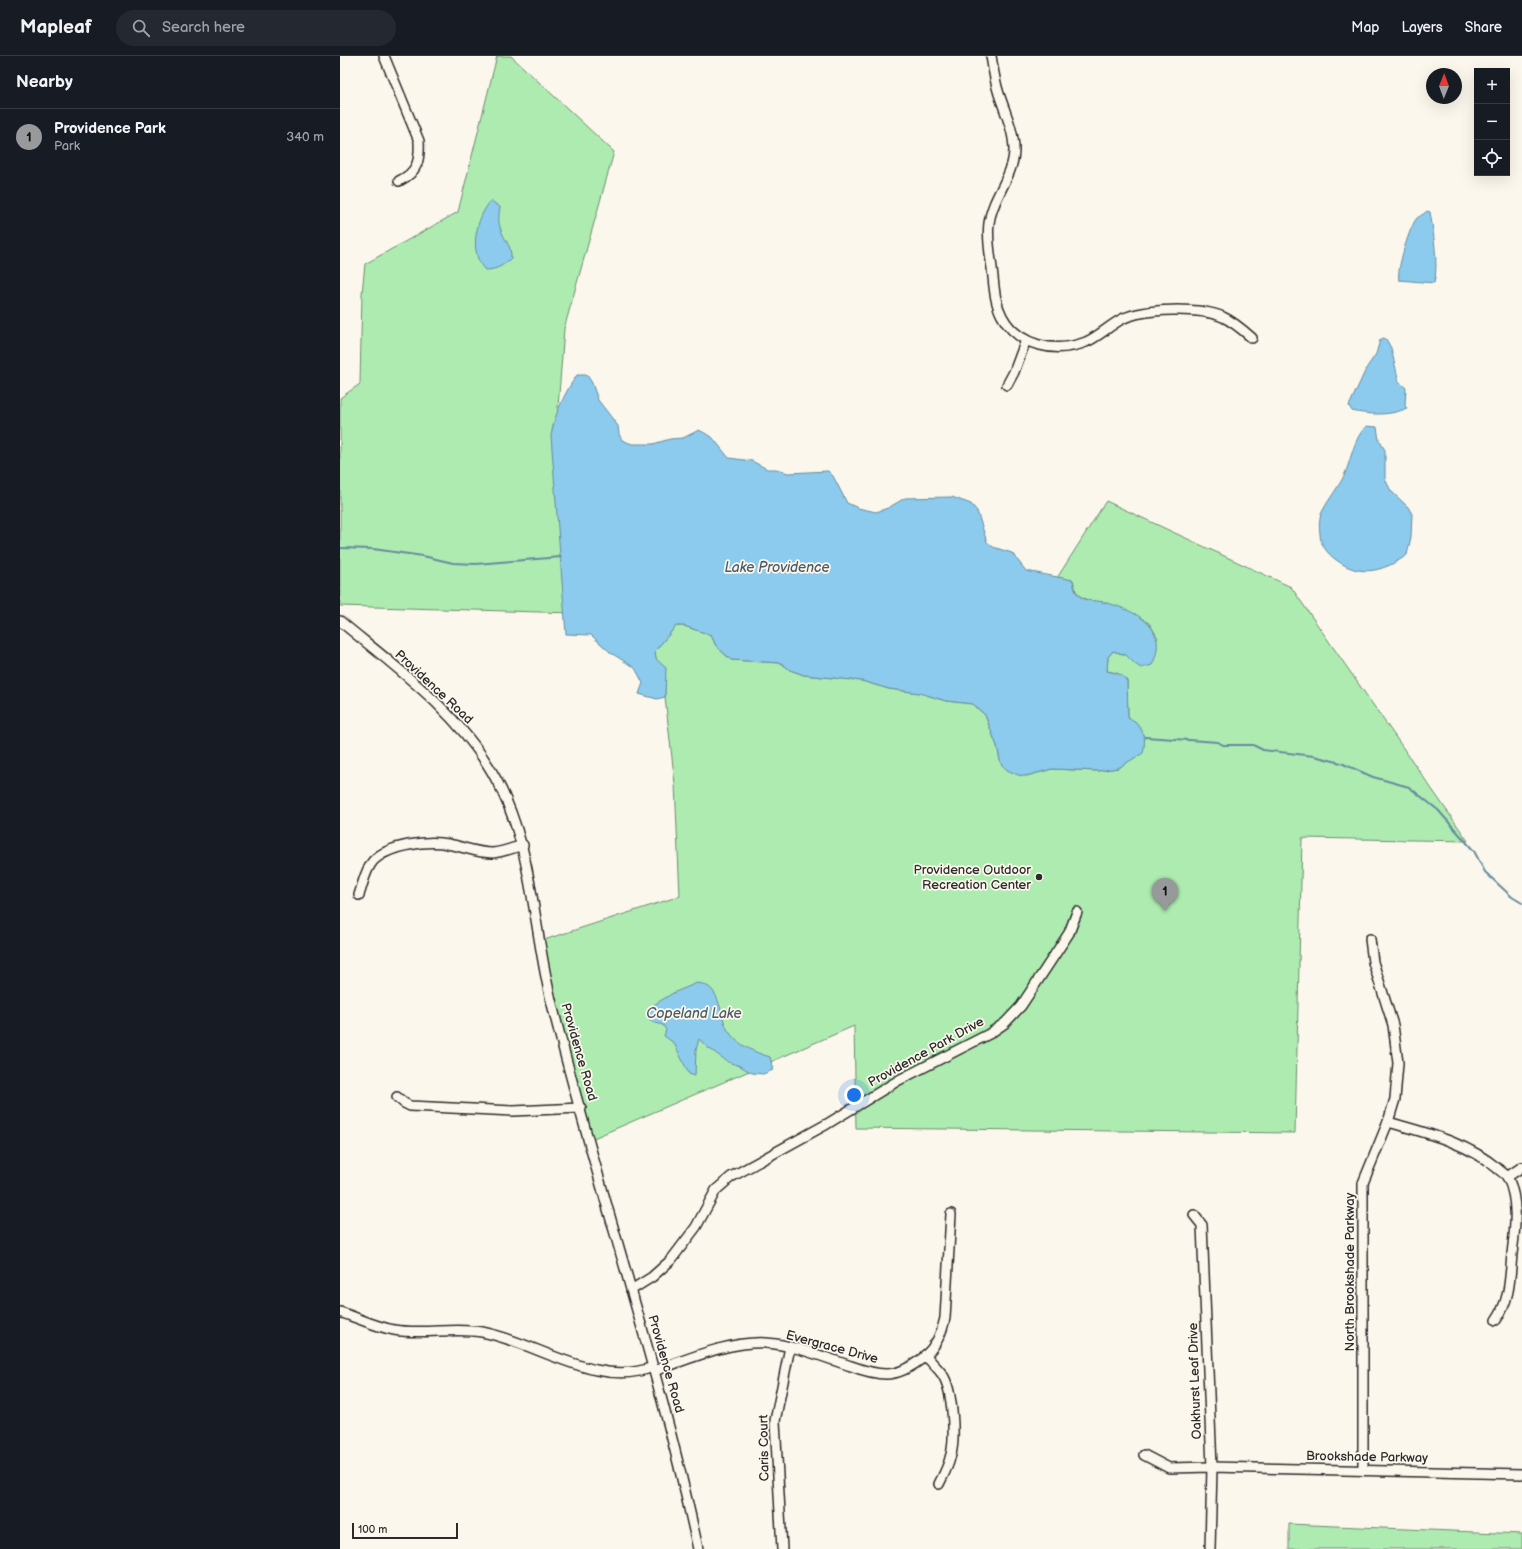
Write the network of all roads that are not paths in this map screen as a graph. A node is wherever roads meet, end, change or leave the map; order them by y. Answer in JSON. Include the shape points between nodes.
{"nodes":[{"id":1,"x":384,"y":56,"type":"edge"},
{"id":2,"x":991,"y":56,"type":"edge"},
{"id":3,"x":399,"y":181,"type":"dead end"},
{"id":4,"x":1252,"y":338,"type":"dead end"},
{"id":5,"x":1026,"y":340,"type":"junction"},
{"id":6,"x":1007,"y":385,"type":"dead end"},
{"id":7,"x":340,"y":620,"type":"edge"},
{"id":8,"x":523,"y":846,"type":"junction"},
{"id":9,"x":359,"y":895,"type":"dead end"},
{"id":10,"x":1077,"y":912,"type":"dead end"},
{"id":11,"x":1370,"y":939,"type":"dead end"},
{"id":12,"x":397,"y":1097,"type":"dead end"},
{"id":13,"x":581,"y":1108,"type":"junction"},
{"id":14,"x":1388,"y":1122,"type":"junction"},
{"id":15,"x":1522,"y":1167,"type":"edge"},
{"id":16,"x":1507,"y":1177,"type":"junction"},
{"id":17,"x":951,"y":1214,"type":"dead end"},
{"id":18,"x":1194,"y":1215,"type":"dead end"},
{"id":19,"x":631,"y":1290,"type":"junction"},
{"id":20,"x":340,"y":1312,"type":"edge"},
{"id":21,"x":1496,"y":1320,"type":"dead end"},
{"id":22,"x":790,"y":1347,"type":"junction"},
{"id":23,"x":925,"y":1356,"type":"junction"},
{"id":24,"x":654,"y":1369,"type":"junction"},
{"id":25,"x":1144,"y":1455,"type":"dead end"},
{"id":26,"x":1212,"y":1467,"type":"junction"},
{"id":27,"x":1363,"y":1470,"type":"junction"},
{"id":28,"x":1522,"y":1474,"type":"edge"},
{"id":29,"x":940,"y":1484,"type":"dead end"},
{"id":30,"x":698,"y":1549,"type":"edge"},
{"id":31,"x":782,"y":1549,"type":"edge"},
{"id":32,"x":1210,"y":1549,"type":"edge"}],
"edges":[{"from":1,"to":3,"type":"street","via":[[419,141],[417,165],[409,176]]},
{"from":2,"to":5,"type":"street","via":[[996,86],[1014,148],[1011,169],[991,213],[989,248],[998,306],[1007,324]]},
{"from":4,"to":5,"type":"street","via":[[1221,316],[1165,310],[1131,316],[1074,346],[1042,346]]},
{"from":5,"to":6,"type":"street"},
{"from":7,"to":8,"type":"street","name":"Providence Road","via":[[413,682],[464,732],[503,793]]},
{"from":8,"to":9,"type":"street","via":[[494,853],[448,843],[422,842],[393,850],[373,862]]},
{"from":8,"to":13,"type":"street","name":"Providence Road","via":[[551,1001]]},
{"from":10,"to":19,"type":"street","name":"Providence Park Drive","via":[[1069,932],[1022,1006],[1005,1023],[731,1177],[716,1190],[696,1227],[671,1260],[652,1277]]},
{"from":11,"to":14,"type":"street","name":"North Brookshade Parkway","via":[[1373,962],[1393,1025],[1398,1062],[1394,1100]]},
{"from":12,"to":13,"type":"street","via":[[410,1106],[512,1110]]},
{"from":13,"to":19,"type":"street","name":"Providence Road"},
{"from":14,"to":16,"type":"street","via":[[1455,1143],[1485,1158]]},
{"from":14,"to":27,"type":"street","name":"North Brookshade Parkway","via":[[1363,1183]]},
{"from":15,"to":16,"type":"street"},
{"from":16,"to":21,"type":"street","via":[[1516,1222],[1508,1292],[1504,1310]]},
{"from":17,"to":23,"type":"street","name":"Evergrace Drive","via":[[943,1329],[933,1348]]},
{"from":18,"to":26,"type":"street","name":"Oakhurst Leaf Drive","via":[[1202,1225]]},
{"from":19,"to":24,"type":"street","name":"Providence Road"},
{"from":20,"to":24,"type":"street","name":"Evergrace Drive","via":[[376,1326],[395,1330],[458,1329],[484,1333],[598,1370],[631,1373]]},
{"from":22,"to":23,"type":"street","name":"Evergrace Drive","via":[[871,1372],[887,1374],[916,1364]]},
{"from":22,"to":24,"type":"street","name":"Evergrace Drive","via":[[766,1343],[739,1344]]},
{"from":22,"to":31,"type":"street","name":"Caris Court","via":[[775,1421]]},
{"from":23,"to":29,"type":"street","via":[[942,1374],[950,1398],[951,1457]]},
{"from":24,"to":30,"type":"street","name":"Providence Road","via":[[673,1436]]},
{"from":25,"to":26,"type":"street","name":"Brookshade Parkway","via":[[1169,1468]]},
{"from":26,"to":27,"type":"street","name":"Brookshade Parkway"},
{"from":26,"to":32,"type":"street","name":"Oakhurst Leaf Drive"},
{"from":27,"to":28,"type":"street","name":"Brookshade Parkway"}]}
